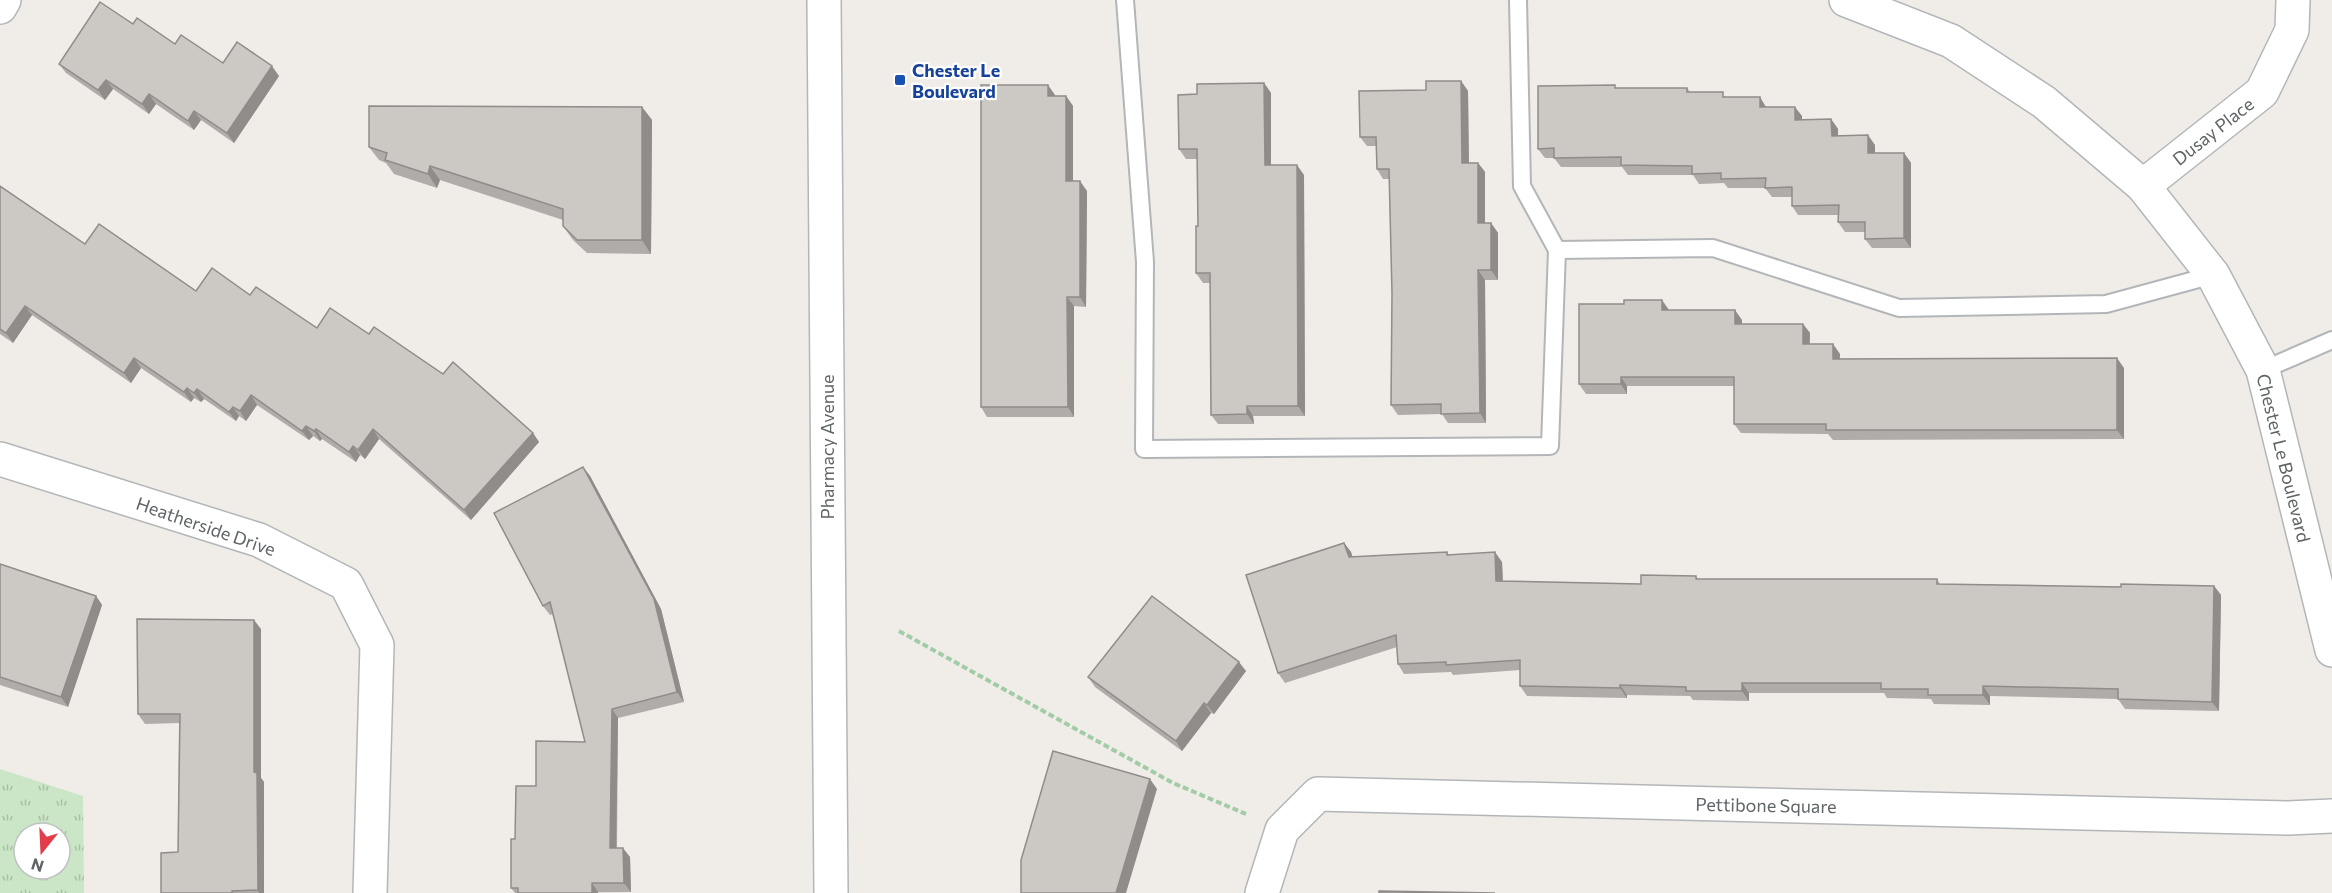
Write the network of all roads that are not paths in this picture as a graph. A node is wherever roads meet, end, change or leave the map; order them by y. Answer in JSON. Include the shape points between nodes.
{"nodes":[{"id":1,"x":4,"y":0,"type":"edge"},
{"id":2,"x":824,"y":0,"type":"edge"},
{"id":3,"x":1125,"y":0,"type":"edge"},
{"id":4,"x":1518,"y":0,"type":"edge"},
{"id":5,"x":1846,"y":0,"type":"edge"},
{"id":6,"x":2293,"y":0,"type":"edge"},
{"id":7,"x":0,"y":7,"type":"edge"},
{"id":8,"x":2144,"y":186,"type":"junction"},
{"id":9,"x":1557,"y":250,"type":"junction"},
{"id":10,"x":2213,"y":275,"type":"junction"},
{"id":11,"x":2332,"y":340,"type":"edge"},
{"id":12,"x":2263,"y":370,"type":"junction"},
{"id":13,"x":0,"y":459,"type":"edge"},
{"id":14,"x":2332,"y":650,"type":"edge"},
{"id":15,"x":2332,"y":816,"type":"edge"},
{"id":16,"x":370,"y":893,"type":"edge"},
{"id":17,"x":831,"y":893,"type":"edge"},
{"id":18,"x":1262,"y":893,"type":"edge"}],
"edges":[{"from":1,"to":7,"type":"street"},
{"from":2,"to":17,"type":"street","name":"Pharmacy Avenue"},
{"from":3,"to":9,"type":"lane","via":[[1145,262],[1144,449],[1550,446]]},
{"from":4,"to":9,"type":"lane","via":[[1522,186]]},
{"from":5,"to":8,"type":"street","name":"Chester Le Boulevard","via":[[1951,40],[2044,102]]},
{"from":6,"to":8,"type":"street","name":"Dusay Place","via":[[2292,30],[2262,92]]},
{"from":8,"to":10,"type":"street","name":"Chester Le Boulevard"},
{"from":9,"to":10,"type":"lane","via":[[1713,248],[1899,308],[2106,304]]},
{"from":10,"to":12,"type":"street","name":"Chester Le Boulevard"},
{"from":11,"to":12,"type":"lane"},
{"from":12,"to":14,"type":"street","name":"Chester Le Boulevard"},
{"from":13,"to":16,"type":"street","name":"Heatherside Drive","via":[[259,540],[346,584],[377,645]]},
{"from":15,"to":18,"type":"street","name":"Pettibone Square","via":[[1318,794],[1282,830]]}]}
